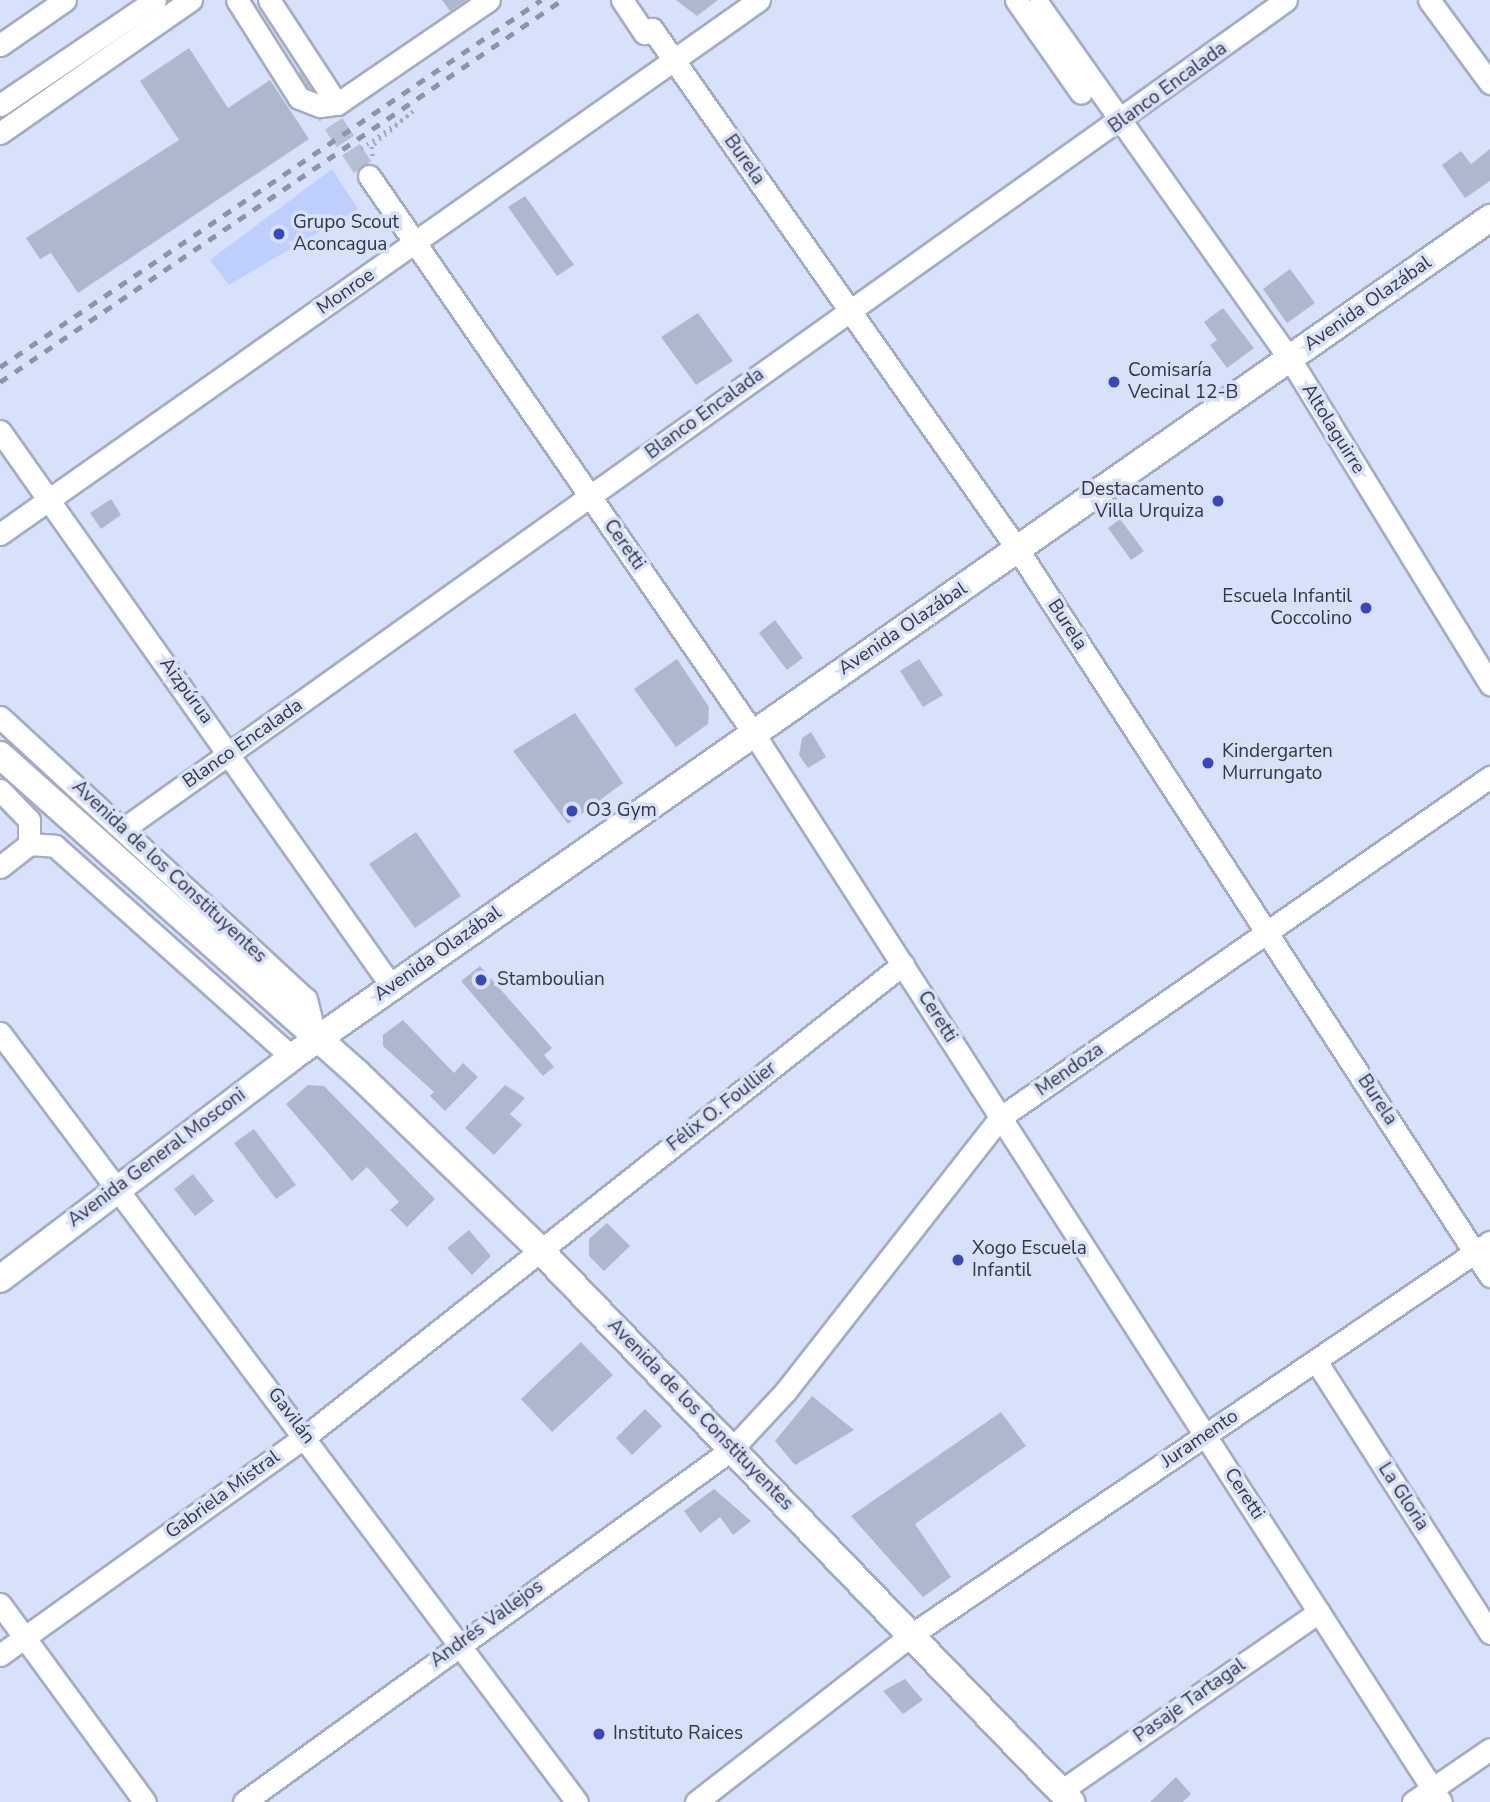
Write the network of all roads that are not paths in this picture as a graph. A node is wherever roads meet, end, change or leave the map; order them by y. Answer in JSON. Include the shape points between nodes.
{"nodes":[{"id":1,"x":65,"y":0,"type":"edge"},
{"id":2,"x":155,"y":0,"type":"edge"},
{"id":3,"x":191,"y":0,"type":"edge"},
{"id":4,"x":237,"y":0,"type":"edge"},
{"id":5,"x":252,"y":0,"type":"edge"},
{"id":6,"x":269,"y":0,"type":"edge"},
{"id":7,"x":489,"y":0,"type":"edge"},
{"id":8,"x":622,"y":0,"type":"edge"},
{"id":9,"x":759,"y":0,"type":"edge"},
{"id":10,"x":1016,"y":0,"type":"edge"},
{"id":11,"x":1286,"y":0,"type":"edge"},
{"id":12,"x":1429,"y":0,"type":"edge"},
{"id":13,"x":1046,"y":3,"type":"edge"},
{"id":14,"x":0,"y":45,"type":"edge"},
{"id":15,"x":674,"y":60,"type":"junction"},
{"id":16,"x":299,"y":72,"type":"tunnel mouth"},
{"id":17,"x":1490,"y":83,"type":"edge"},
{"id":18,"x":337,"y":104,"type":"junction"},
{"id":19,"x":0,"y":105,"type":"edge"},
{"id":20,"x":1117,"y":119,"type":"junction"},
{"id":21,"x":0,"y":133,"type":"edge"},
{"id":22,"x":368,"y":163,"type":"tunnel mouth"},
{"id":23,"x":1490,"y":218,"type":"edge"},
{"id":24,"x":415,"y":244,"type":"junction"},
{"id":25,"x":850,"y":310,"type":"junction"},
{"id":26,"x":1290,"y":359,"type":"junction"},
{"id":27,"x":0,"y":431,"type":"edge"},
{"id":28,"x":590,"y":496,"type":"junction"},
{"id":29,"x":47,"y":502,"type":"junction"},
{"id":30,"x":0,"y":534,"type":"edge"},
{"id":31,"x":1018,"y":550,"type":"junction"},
{"id":32,"x":1490,"y":684,"type":"edge"},
{"id":33,"x":0,"y":717,"type":"edge"},
{"id":34,"x":752,"y":731,"type":"junction"},
{"id":35,"x":231,"y":752,"type":"junction"},
{"id":36,"x":0,"y":755,"type":"edge"},
{"id":37,"x":1490,"y":777,"type":"edge"},
{"id":38,"x":0,"y":790,"type":"edge"},
{"id":39,"x":123,"y":829,"type":"junction"},
{"id":40,"x":29,"y":844,"type":"junction"},
{"id":41,"x":0,"y":867,"type":"edge"},
{"id":42,"x":1269,"y":932,"type":"junction"},
{"id":43,"x":904,"y":964,"type":"junction"},
{"id":44,"x":392,"y":987,"type":"junction"},
{"id":45,"x":0,"y":1033,"type":"edge"},
{"id":46,"x":316,"y":1040,"type":"junction"},
{"id":47,"x":292,"y":1057,"type":"junction"},
{"id":48,"x":1001,"y":1118,"type":"junction"},
{"id":49,"x":117,"y":1186,"type":"junction"},
{"id":50,"x":1482,"y":1247,"type":"edge"},
{"id":51,"x":541,"y":1251,"type":"junction"},
{"id":52,"x":1490,"y":1276,"type":"edge"},
{"id":53,"x":0,"y":1279,"type":"edge"},
{"id":54,"x":1316,"y":1361,"type":"junction"},
{"id":55,"x":1206,"y":1435,"type":"junction"},
{"id":56,"x":306,"y":1436,"type":"junction"},
{"id":57,"x":732,"y":1449,"type":"junction"},
{"id":58,"x":0,"y":1604,"type":"edge"},
{"id":59,"x":1319,"y":1612,"type":"junction"},
{"id":60,"x":1490,"y":1633,"type":"edge"},
{"id":61,"x":911,"y":1636,"type":"junction"},
{"id":62,"x":23,"y":1638,"type":"junction"},
{"id":63,"x":460,"y":1643,"type":"junction"},
{"id":64,"x":0,"y":1655,"type":"edge"},
{"id":65,"x":1490,"y":1749,"type":"edge"},
{"id":66,"x":1437,"y":1795,"type":"edge"},
{"id":67,"x":1066,"y":1796,"type":"edge"},
{"id":68,"x":145,"y":1802,"type":"edge"},
{"id":69,"x":244,"y":1802,"type":"edge"},
{"id":70,"x":577,"y":1802,"type":"edge"},
{"id":71,"x":696,"y":1802,"type":"edge"},
{"id":72,"x":1413,"y":1802,"type":"edge"}],
"edges":[{"from":1,"to":14,"type":"street"},
{"from":2,"to":19,"type":"street"},
{"from":3,"to":21,"type":"street"},
{"from":4,"to":18,"type":"street","via":[[299,99]]},
{"from":5,"to":16,"type":"street"},
{"from":6,"to":18,"type":"street"},
{"from":7,"to":18,"type":"street"},
{"from":8,"to":15,"type":"street","name":"Burela"},
{"from":9,"to":15,"type":"street","name":"Monroe"},
{"from":10,"to":20,"type":"street","name":"Altolaguirre","via":[[1093,110]]},
{"from":11,"to":20,"type":"street","name":"Blanco Encalada"},
{"from":12,"to":17,"type":"street"},
{"from":13,"to":20,"type":"street","name":"Altolaguirre","via":[[1113,92]]},
{"from":15,"to":24,"type":"street","name":"Monroe"},
{"from":15,"to":25,"type":"street","name":"Burela"},
{"from":20,"to":25,"type":"street","name":"Blanco Encalada"},
{"from":20,"to":26,"type":"street","name":"Altolaguirre"},
{"from":22,"to":24,"type":"street","name":"Ceretti","via":[[408,214]]},
{"from":23,"to":26,"type":"main road","name":"Avenida Olazábal"},
{"from":24,"to":28,"type":"street","name":"Ceretti"},
{"from":24,"to":29,"type":"street","name":"Monroe"},
{"from":25,"to":28,"type":"street","name":"Blanco Encalada"},
{"from":25,"to":31,"type":"street","name":"Burela"},
{"from":26,"to":31,"type":"main road","name":"Avenida Olazábal"},
{"from":26,"to":32,"type":"street","name":"Altolaguirre"},
{"from":27,"to":29,"type":"street","name":"Aizpúrua"},
{"from":28,"to":34,"type":"street","name":"Ceretti"},
{"from":28,"to":35,"type":"street","name":"Blanco Encalada"},
{"from":29,"to":30,"type":"street","name":"Monroe"},
{"from":29,"to":35,"type":"street","name":"Aizpúrua"},
{"from":31,"to":34,"type":"main road","name":"Avenida Olazábal"},
{"from":31,"to":42,"type":"street","name":"Burela"},
{"from":33,"to":39,"type":"street","name":"Avenida de los Constituyentes"},
{"from":34,"to":43,"type":"street","name":"Ceretti"},
{"from":34,"to":44,"type":"main road","name":"Avenida Olazábal"},
{"from":35,"to":39,"type":"street","name":"Blanco Encalada"},
{"from":35,"to":44,"type":"street","name":"Aizpúrua"},
{"from":36,"to":46,"type":"main road","name":"Avenida de los Constituyentes"},
{"from":37,"to":42,"type":"street","name":"Mendoza"},
{"from":38,"to":40,"type":"street","via":[[29,820]]},
{"from":39,"to":46,"type":"street","name":"Avenida de los Constituyentes","via":[[306,999]]},
{"from":40,"to":41,"type":"street"},
{"from":40,"to":47,"type":"street","via":[[65,852]]},
{"from":42,"to":48,"type":"street","name":"Mendoza"},
{"from":42,"to":50,"type":"street","name":"Burela"},
{"from":43,"to":48,"type":"street","name":"Ceretti"},
{"from":43,"to":51,"type":"street","name":"Félix O. Foullier"},
{"from":44,"to":46,"type":"main road","name":"Avenida Olazábal"},
{"from":45,"to":49,"type":"street","name":"Gavilán"},
{"from":46,"to":47,"type":"main road","name":"Avenida General Mosconi"},
{"from":46,"to":51,"type":"main road","name":"Avenida de los Constituyentes"},
{"from":47,"to":49,"type":"main road","name":"Avenida General Mosconi"},
{"from":48,"to":55,"type":"street","name":"Ceretti"},
{"from":48,"to":57,"type":"street","name":"Mendoza","via":[[785,1392]]},
{"from":49,"to":53,"type":"main road","name":"Avenida General Mosconi"},
{"from":49,"to":56,"type":"street","name":"Gavilán"},
{"from":50,"to":52,"type":"street","name":"Burela"},
{"from":50,"to":54,"type":"street","name":"Juramento"},
{"from":51,"to":56,"type":"street","name":"Gabriela Mistral"},
{"from":51,"to":57,"type":"main road","name":"Avenida de los Constituyentes"},
{"from":54,"to":55,"type":"street","name":"Juramento"},
{"from":54,"to":60,"type":"street","name":"La Gloria"},
{"from":55,"to":59,"type":"street","name":"Ceretti"},
{"from":55,"to":61,"type":"street","name":"Juramento"},
{"from":56,"to":62,"type":"street","name":"Gabriela Mistral"},
{"from":56,"to":63,"type":"street","name":"Gavilán"},
{"from":57,"to":61,"type":"main road","name":"Avenida de los Constituyentes"},
{"from":57,"to":63,"type":"street","name":"Andrés Vallejos"},
{"from":58,"to":62,"type":"street"},
{"from":59,"to":66,"type":"street","name":"Ceretti"},
{"from":59,"to":67,"type":"street","name":"Pasaje Tartagal"},
{"from":61,"to":67,"type":"main road","name":"Avenida de los Constituyentes"},
{"from":61,"to":71,"type":"street","name":"Juramento"},
{"from":62,"to":64,"type":"street","name":"Gabriela Mistral"},
{"from":62,"to":68,"type":"street"},
{"from":63,"to":69,"type":"street","name":"Andrés Vallejos"},
{"from":63,"to":70,"type":"street","name":"Gavilán"},
{"from":65,"to":66,"type":"street"},
{"from":66,"to":72,"type":"street"}]}
